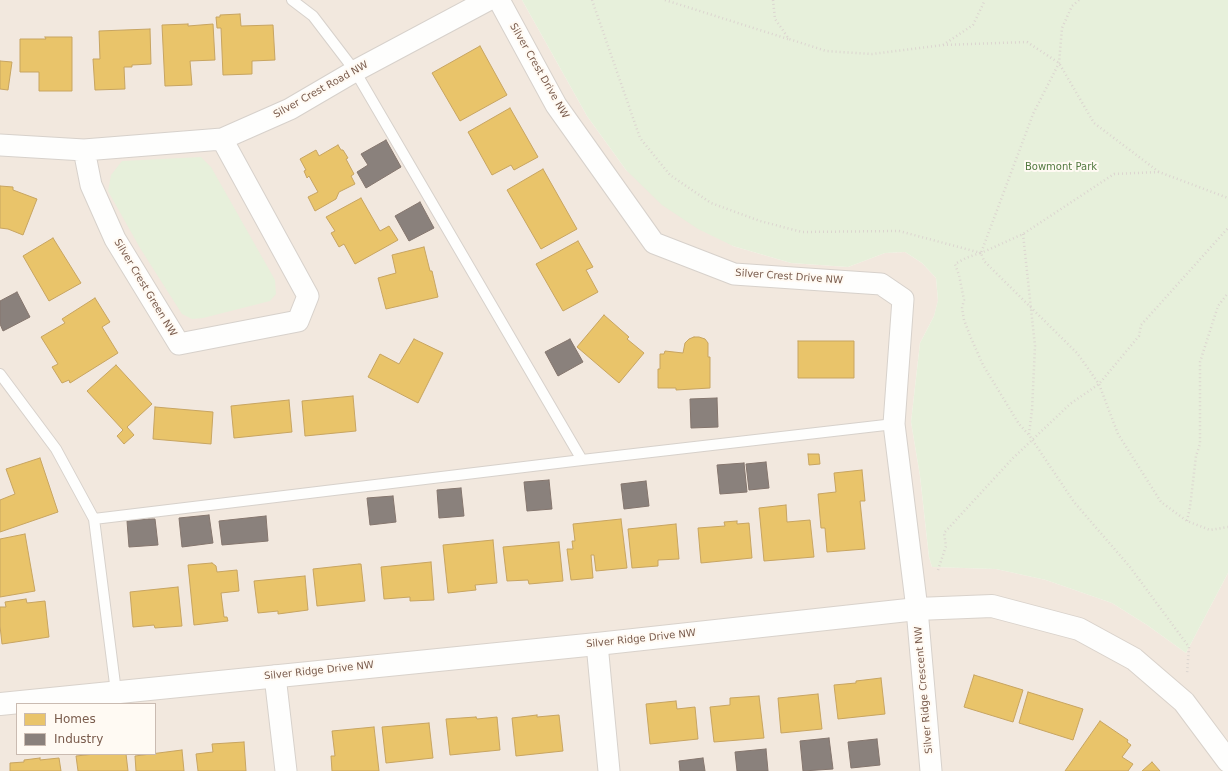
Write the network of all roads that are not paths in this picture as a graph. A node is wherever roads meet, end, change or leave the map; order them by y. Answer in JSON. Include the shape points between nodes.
{"nodes":[{"id":1,"x":292,"y":0,"type":"edge"},
{"id":2,"x":488,"y":0,"type":"edge"},
{"id":3,"x":499,"y":0,"type":"edge"},
{"id":4,"x":355,"y":71,"type":"junction"},
{"id":5,"x":222,"y":139,"type":"junction"},
{"id":6,"x":0,"y":145,"type":"edge"},
{"id":7,"x":84,"y":150,"type":"junction"},
{"id":8,"x":0,"y":374,"type":"edge"},
{"id":9,"x":894,"y":424,"type":"junction"},
{"id":10,"x":582,"y":460,"type":"junction"},
{"id":11,"x":94,"y":519,"type":"junction"},
{"id":12,"x":917,"y":609,"type":"junction"},
{"id":13,"x":597,"y":644,"type":"junction"},
{"id":14,"x":275,"y":676,"type":"junction"},
{"id":15,"x":116,"y":692,"type":"junction"},
{"id":16,"x":0,"y":704,"type":"edge"},
{"id":17,"x":1228,"y":761,"type":"edge"},
{"id":18,"x":286,"y":771,"type":"edge"},
{"id":19,"x":609,"y":771,"type":"edge"},
{"id":20,"x":931,"y":771,"type":"edge"}],
"edges":[{"from":1,"to":4,"type":"lane","via":[[313,16]]},
{"from":2,"to":4,"type":"street","name":"Silver Crest Road NW"},
{"from":3,"to":9,"type":"street","name":"Silver Crest Drive NW","via":[[556,105],[654,243],[734,274],[881,284],[903,299]]},
{"from":4,"to":5,"type":"street","name":"Silver Crest Road NW","via":[[290,109]]},
{"from":4,"to":10,"type":"lane"},
{"from":5,"to":7,"type":"street","name":"Silver Crest Road NW"},
{"from":5,"to":7,"type":"street","name":"Silver Crest Green NW","via":[[308,296],[298,321],[178,344],[115,239],[91,185]]},
{"from":6,"to":7,"type":"street","name":"Silver Crest Road NW"},
{"from":8,"to":11,"type":"lane","via":[[56,449]]},
{"from":9,"to":10,"type":"lane"},
{"from":9,"to":12,"type":"street","name":"Silver Crest Drive NW"},
{"from":10,"to":11,"type":"lane"},
{"from":11,"to":15,"type":"lane"},
{"from":12,"to":13,"type":"street","name":"Silver Ridge Drive NW"},
{"from":12,"to":17,"type":"street","name":"Silver Ridge Drive NW","via":[[992,606],[1079,629],[1134,659],[1184,702]]},
{"from":12,"to":20,"type":"street","name":"Silver Ridge Crescent NW"},
{"from":13,"to":14,"type":"street","name":"Silver Ridge Drive NW"},
{"from":13,"to":19,"type":"street"},
{"from":14,"to":15,"type":"street","name":"Silver Ridge Drive NW"},
{"from":14,"to":18,"type":"street"},
{"from":15,"to":16,"type":"street","name":"Silver Ridge Drive NW"}]}
